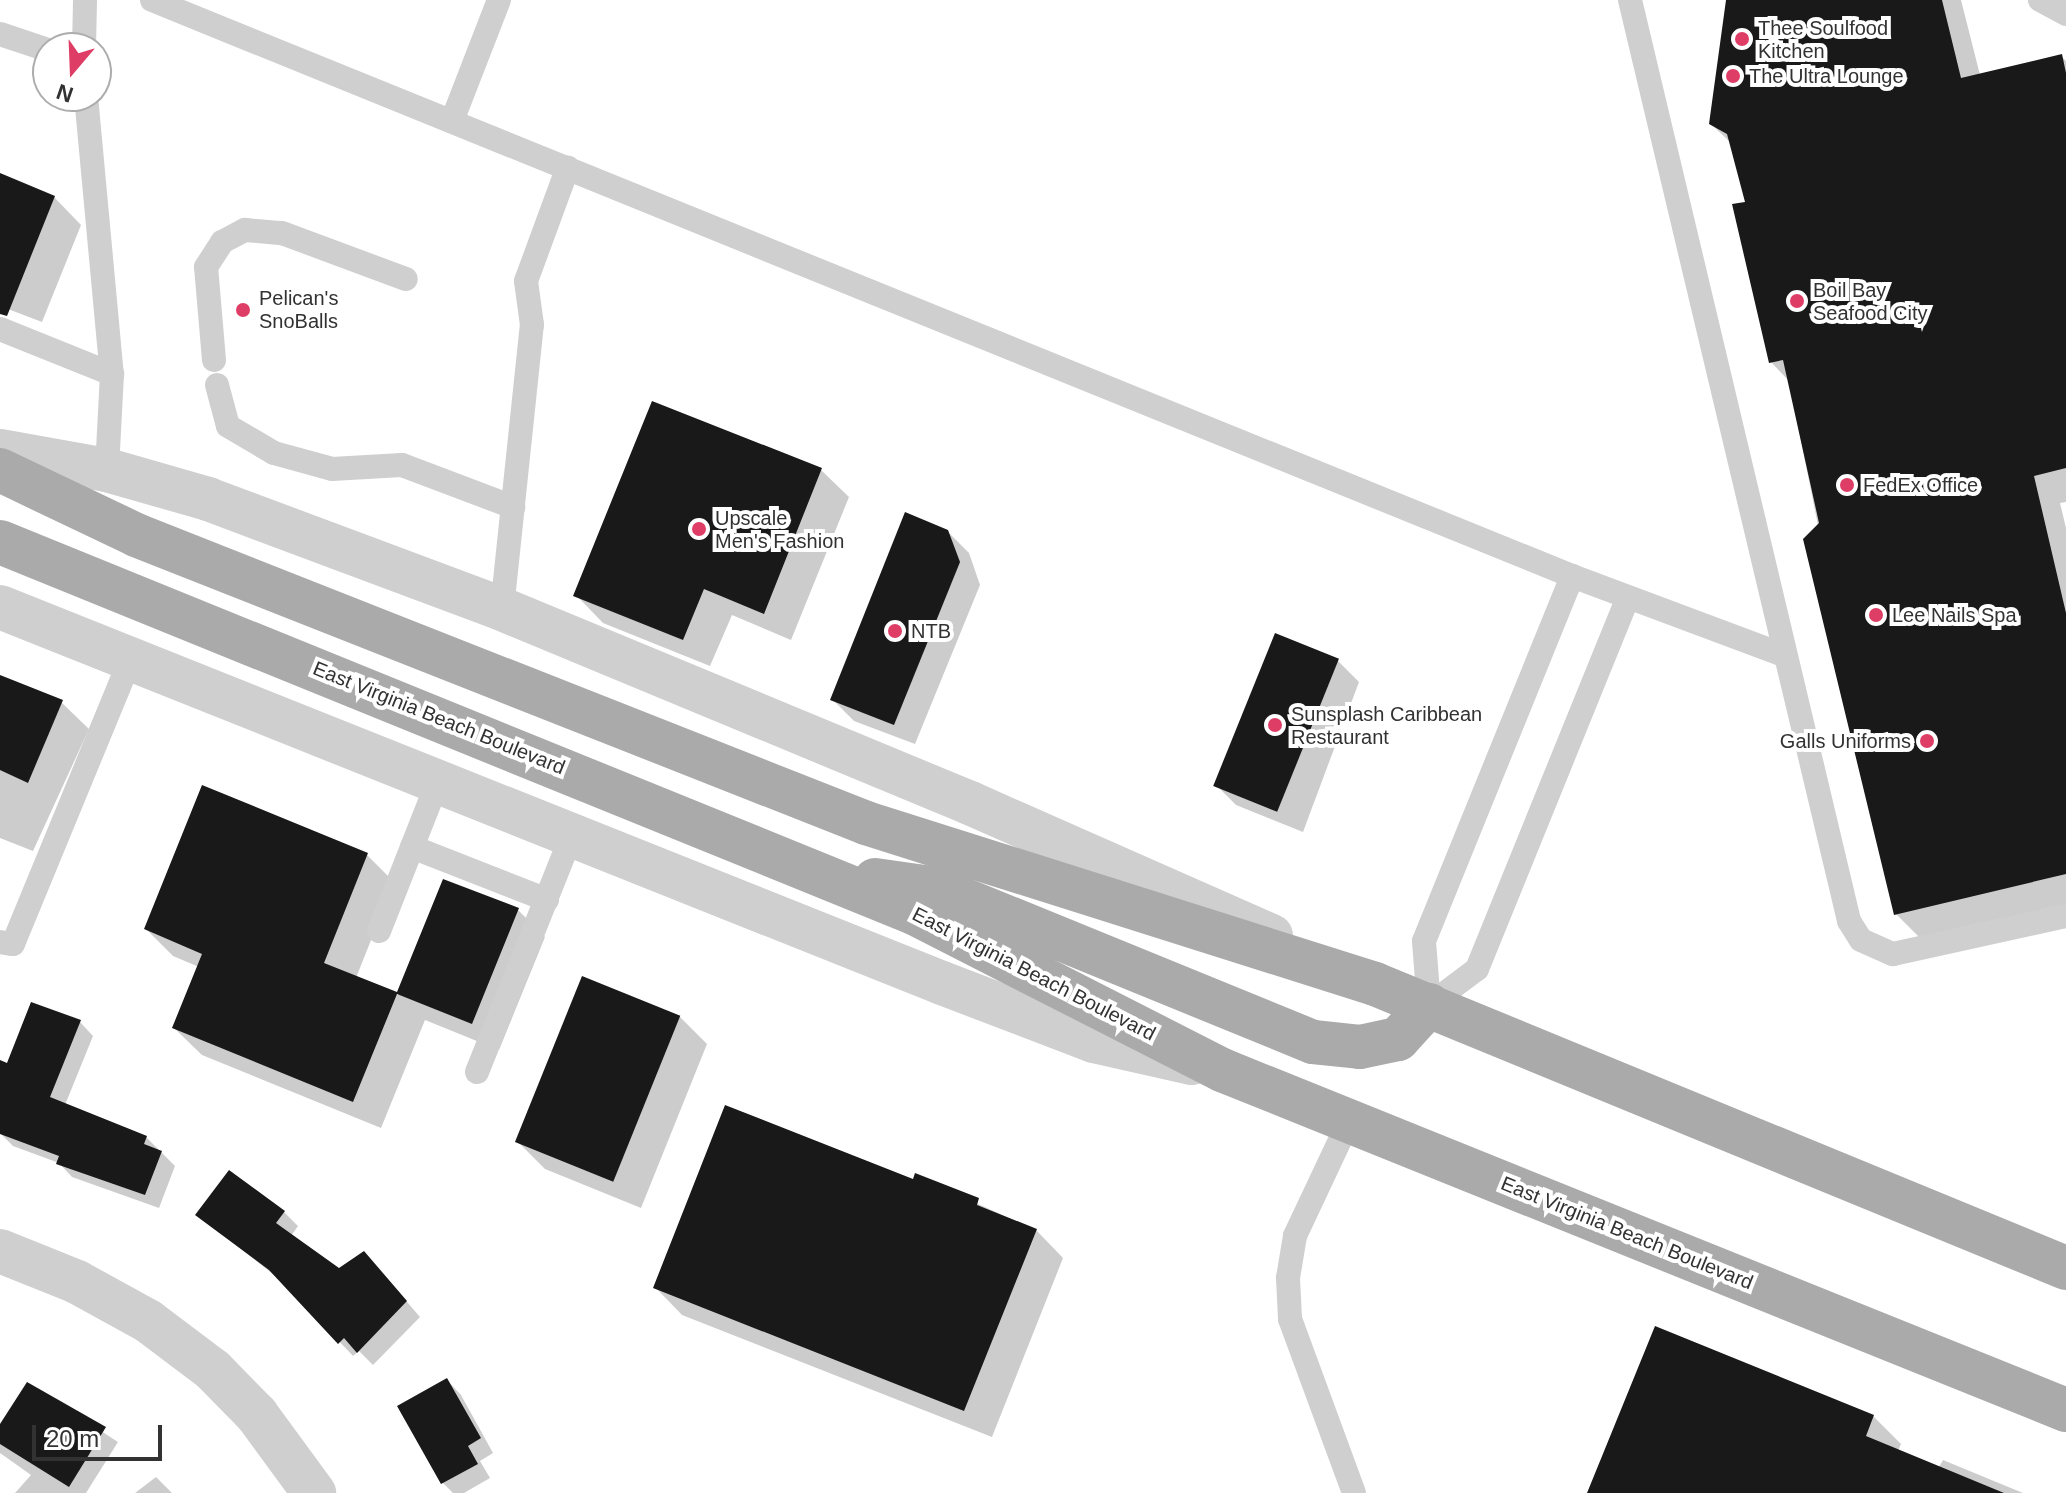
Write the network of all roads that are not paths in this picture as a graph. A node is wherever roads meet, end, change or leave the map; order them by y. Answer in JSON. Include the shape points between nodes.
{"nodes":[{"id":1,"x":85,"y":0,"type":"edge"},
{"id":2,"x":152,"y":0,"type":"edge"},
{"id":3,"x":499,"y":0,"type":"edge"},
{"id":4,"x":1630,"y":0,"type":"edge"},
{"id":5,"x":2040,"y":0,"type":"edge"},
{"id":6,"x":176,"y":4,"type":"edge"},
{"id":7,"x":2066,"y":14,"type":"edge"},
{"id":8,"x":84,"y":32,"type":"edge"},
{"id":9,"x":0,"y":34,"type":"edge"},
{"id":10,"x":32,"y":45,"type":"edge"},
{"id":11,"x":87,"y":112,"type":"edge"},
{"id":12,"x":452,"y":121,"type":"junction"},
{"id":13,"x":568,"y":167,"type":"junction"},
{"id":14,"x":406,"y":279,"type":"dead end"},
{"id":15,"x":0,"y":329,"type":"edge"},
{"id":16,"x":214,"y":360,"type":"dead end"},
{"id":17,"x":112,"y":374,"type":"junction"},
{"id":18,"x":217,"y":385,"type":"dead end"},
{"id":19,"x":0,"y":451,"type":"edge"},
{"id":20,"x":0,"y":470,"type":"edge"},
{"id":21,"x":107,"y":470,"type":"junction"},
{"id":22,"x":513,"y":507,"type":"junction"},
{"id":23,"x":0,"y":542,"type":"edge"},
{"id":24,"x":1572,"y":576,"type":"junction"},
{"id":25,"x":1628,"y":597,"type":"junction"},
{"id":26,"x":0,"y":607,"type":"edge"},
{"id":27,"x":502,"y":609,"type":"junction"},
{"id":28,"x":1786,"y":656,"type":"junction"},
{"id":29,"x":130,"y":660,"type":"junction"},
{"id":30,"x":437,"y":784,"type":"junction"},
{"id":31,"x":571,"y":837,"type":"junction"},
{"id":32,"x":412,"y":847,"type":"junction"},
{"id":33,"x":837,"y":881,"type":"junction"},
{"id":34,"x":547,"y":900,"type":"junction"},
{"id":35,"x":2066,"y":916,"type":"edge"},
{"id":36,"x":379,"y":931,"type":"dead end"},
{"id":37,"x":0,"y":942,"type":"edge"},
{"id":38,"x":1375,"y":984,"type":"junction"},
{"id":39,"x":1429,"y":1005,"type":"junction"},
{"id":40,"x":1222,"y":1070,"type":"junction"},
{"id":41,"x":477,"y":1072,"type":"dead end"},
{"id":42,"x":1349,"y":1121,"type":"junction"},
{"id":43,"x":0,"y":1251,"type":"edge"},
{"id":44,"x":2066,"y":1268,"type":"edge"},
{"id":45,"x":2066,"y":1410,"type":"edge"},
{"id":46,"x":314,"y":1493,"type":"edge"},
{"id":47,"x":1354,"y":1493,"type":"edge"}],
"edges":[{"from":1,"to":8,"type":"lane"},
{"from":2,"to":6,"type":"lane"},
{"from":3,"to":12,"type":"lane"},
{"from":4,"to":28,"type":"lane"},
{"from":5,"to":7,"type":"lane"},
{"from":6,"to":12,"type":"lane"},
{"from":9,"to":10,"type":"lane"},
{"from":11,"to":17,"type":"lane"},
{"from":12,"to":13,"type":"lane"},
{"from":13,"to":22,"type":"lane","via":[[526,281],[532,325]]},
{"from":13,"to":24,"type":"lane"},
{"from":14,"to":16,"type":"lane","via":[[282,233],[245,230],[222,242],[206,267]]},
{"from":15,"to":17,"type":"lane"},
{"from":17,"to":21,"type":"lane"},
{"from":18,"to":22,"type":"lane","via":[[228,426],[274,453],[332,469],[402,465]]},
{"from":19,"to":21,"type":"street"},
{"from":20,"to":38,"type":"main road","via":[[150,541],[866,823]]},
{"from":21,"to":27,"type":"street","via":[[208,499]]},
{"from":22,"to":27,"type":"lane"},
{"from":23,"to":33,"type":"main road","name":"East Virginia Beach Boulevard"},
{"from":24,"to":25,"type":"lane"},
{"from":24,"to":39,"type":"lane","via":[[1424,941]]},
{"from":25,"to":28,"type":"lane"},
{"from":25,"to":39,"type":"lane","via":[[1477,969]]},
{"from":26,"to":29,"type":"street"},
{"from":27,"to":38,"type":"street","via":[[957,798]]},
{"from":28,"to":35,"type":"lane","via":[[1849,921],[1861,940],[1893,954]]},
{"from":29,"to":30,"type":"street"},
{"from":29,"to":37,"type":"lane","via":[[13,944]]},
{"from":30,"to":31,"type":"street"},
{"from":30,"to":32,"type":"lane"},
{"from":31,"to":34,"type":"lane"},
{"from":31,"to":40,"type":"street","via":[[1094,1041]]},
{"from":32,"to":34,"type":"lane"},
{"from":32,"to":36,"type":"lane"},
{"from":33,"to":39,"type":"main road","via":[[892,880],[938,889],[1313,1042],[1360,1047],[1398,1039]]},
{"from":33,"to":40,"type":"main road","name":"East Virginia Beach Boulevard","via":[[914,913]]},
{"from":34,"to":41,"type":"lane"},
{"from":38,"to":39,"type":"main road"},
{"from":39,"to":44,"type":"main road"},
{"from":40,"to":42,"type":"main road","name":"East Virginia Beach Boulevard"},
{"from":42,"to":45,"type":"main road","name":"East Virginia Beach Boulevard"},
{"from":42,"to":47,"type":"lane","via":[[1295,1236],[1288,1278],[1290,1319]]},
{"from":43,"to":46,"type":"street","via":[[77,1282],[148,1321],[213,1370],[257,1415]]}]}
